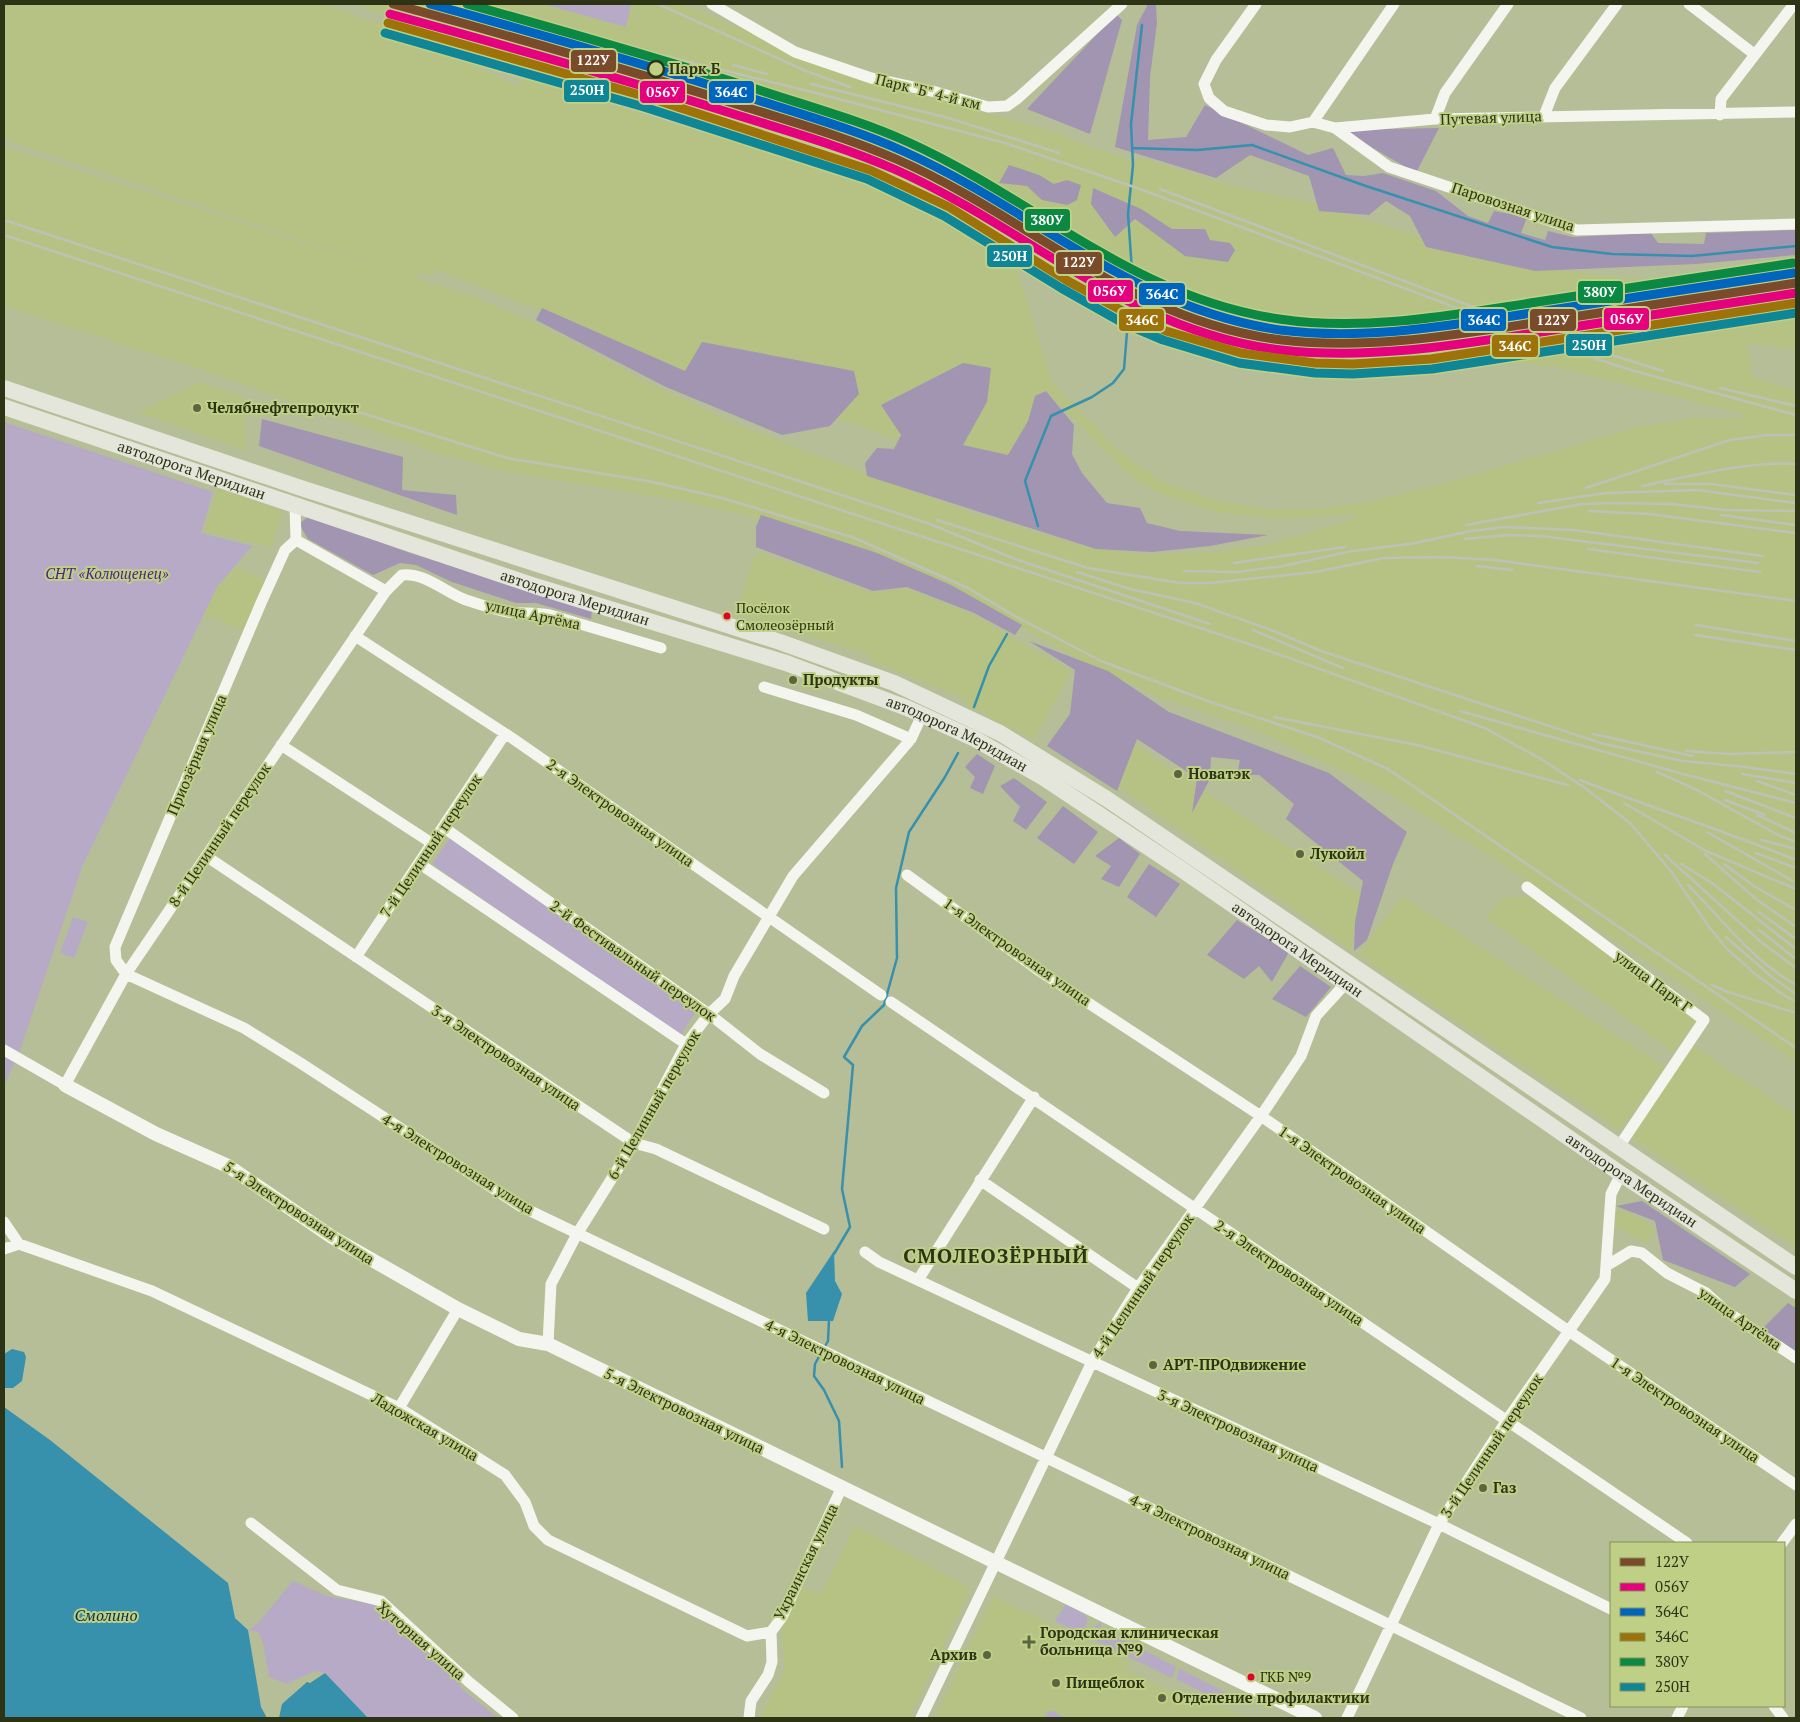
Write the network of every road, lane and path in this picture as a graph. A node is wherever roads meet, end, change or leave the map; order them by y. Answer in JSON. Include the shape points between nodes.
{"nodes":[{"id":1,"x":712,"y":4,"type":"edge"},
{"id":2,"x":1122,"y":4,"type":"edge"},
{"id":3,"x":1256,"y":4,"type":"edge"},
{"id":4,"x":1394,"y":4,"type":"edge"},
{"id":5,"x":1508,"y":4,"type":"edge"},
{"id":6,"x":1617,"y":4,"type":"edge"},
{"id":7,"x":1689,"y":4,"type":"edge"},
{"id":8,"x":1794,"y":4,"type":"edge"},
{"id":9,"x":1754,"y":54,"type":"junction"},
{"id":10,"x":1796,"y":112,"type":"edge"},
{"id":11,"x":1720,"y":115,"type":"junction"},
{"id":12,"x":1544,"y":116,"type":"junction"},
{"id":13,"x":1435,"y":119,"type":"junction"},
{"id":14,"x":1313,"y":122,"type":"junction"},
{"id":15,"x":1335,"y":128,"type":"junction"},
{"id":16,"x":1796,"y":224,"type":"edge"},
{"id":17,"x":4,"y":388,"type":"edge"},
{"id":18,"x":4,"y":406,"type":"edge"},
{"id":19,"x":301,"y":488,"type":"junction"},
{"id":20,"x":295,"y":505,"type":"junction"},
{"id":21,"x":296,"y":540,"type":"junction"},
{"id":22,"x":386,"y":591,"type":"junction"},
{"id":23,"x":356,"y":636,"type":"junction"},
{"id":24,"x":661,"y":648,"type":"dead end"},
{"id":25,"x":764,"y":687,"type":"dead end"},
{"id":26,"x":929,"y":698,"type":"junction"},
{"id":27,"x":922,"y":714,"type":"junction"},
{"id":28,"x":505,"y":734,"type":"junction"},
{"id":29,"x":911,"y":739,"type":"junction"},
{"id":30,"x":281,"y":745,"type":"junction"},
{"id":31,"x":443,"y":827,"type":"junction"},
{"id":32,"x":433,"y":844,"type":"junction"},
{"id":33,"x":206,"y":856,"type":"junction"},
{"id":34,"x":420,"y":864,"type":"junction"},
{"id":35,"x":908,"y":875,"type":"dead end"},
{"id":36,"x":1527,"y":887,"type":"dead end"},
{"id":37,"x":770,"y":917,"type":"junction"},
{"id":38,"x":356,"y":958,"type":"junction"},
{"id":39,"x":126,"y":974,"type":"junction"},
{"id":40,"x":1346,"y":983,"type":"junction"},
{"id":41,"x":881,"y":995,"type":"dead end"},
{"id":42,"x":891,"y":1002,"type":"dead end"},
{"id":43,"x":709,"y":1014,"type":"junction"},
{"id":44,"x":686,"y":1044,"type":"junction"},
{"id":45,"x":4,"y":1050,"type":"edge"},
{"id":46,"x":65,"y":1085,"type":"junction"},
{"id":47,"x":824,"y":1093,"type":"dead end"},
{"id":48,"x":1034,"y":1097,"type":"junction"},
{"id":49,"x":1261,"y":1116,"type":"junction"},
{"id":50,"x":634,"y":1143,"type":"junction"},
{"id":51,"x":1618,"y":1148,"type":"junction"},
{"id":52,"x":1621,"y":1174,"type":"junction"},
{"id":53,"x":980,"y":1180,"type":"junction"},
{"id":54,"x":1195,"y":1210,"type":"junction"},
{"id":55,"x":4,"y":1222,"type":"edge"},
{"id":56,"x":824,"y":1229,"type":"dead end"},
{"id":57,"x":577,"y":1234,"type":"junction"},
{"id":58,"x":19,"y":1244,"type":"junction"},
{"id":59,"x":4,"y":1249,"type":"edge"},
{"id":60,"x":865,"y":1252,"type":"dead end"},
{"id":61,"x":1606,"y":1266,"type":"junction"},
{"id":62,"x":1796,"y":1267,"type":"edge"},
{"id":63,"x":918,"y":1280,"type":"junction"},
{"id":64,"x":1138,"y":1288,"type":"junction"},
{"id":65,"x":1796,"y":1290,"type":"edge"},
{"id":66,"x":458,"y":1309,"type":"junction"},
{"id":67,"x":1570,"y":1332,"type":"junction"},
{"id":68,"x":548,"y":1344,"type":"junction"},
{"id":69,"x":1796,"y":1358,"type":"edge"},
{"id":70,"x":1092,"y":1362,"type":"junction"},
{"id":71,"x":399,"y":1408,"type":"junction"},
{"id":72,"x":1507,"y":1420,"type":"junction"},
{"id":73,"x":1045,"y":1457,"type":"junction"},
{"id":74,"x":1796,"y":1485,"type":"edge"},
{"id":75,"x":841,"y":1489,"type":"junction"},
{"id":76,"x":251,"y":1523,"type":"dead end"},
{"id":77,"x":1439,"y":1524,"type":"junction"},
{"id":78,"x":1796,"y":1524,"type":"edge"},
{"id":79,"x":1686,"y":1542,"type":"edge"},
{"id":80,"x":1783,"y":1542,"type":"edge"},
{"id":81,"x":995,"y":1563,"type":"junction"},
{"id":82,"x":1610,"y":1609,"type":"edge"},
{"id":83,"x":1390,"y":1625,"type":"junction"},
{"id":84,"x":771,"y":1632,"type":"junction"},
{"id":85,"x":1775,"y":1707,"type":"edge"},
{"id":86,"x":513,"y":1718,"type":"edge"},
{"id":87,"x":749,"y":1718,"type":"edge"},
{"id":88,"x":921,"y":1718,"type":"edge"},
{"id":89,"x":1315,"y":1718,"type":"edge"},
{"id":90,"x":1347,"y":1718,"type":"edge"},
{"id":91,"x":1581,"y":1718,"type":"edge"},
{"id":92,"x":1783,"y":1718,"type":"edge"}],
"edges":[{"from":1,"to":2,"type":"street","name":"Парк \"Б\" 4-й км","via":[[795,52],[871,78],[988,107],[1008,106]]},
{"from":3,"to":14,"type":"street","name":"Путевая улица","via":[[1216,60],[1204,84],[1209,98],[1224,111],[1266,125],[1290,127]]},
{"from":4,"to":14,"type":"street"},
{"from":5,"to":13,"type":"street","via":[[1445,93]]},
{"from":6,"to":12,"type":"street","via":[[1555,88]]},
{"from":7,"to":9,"type":"street"},
{"from":8,"to":9,"type":"street"},
{"from":9,"to":11,"type":"street","via":[[1721,99]]},
{"from":10,"to":11,"type":"street","name":"Путевая улица"},
{"from":11,"to":12,"type":"street","name":"Путевая улица"},
{"from":12,"to":13,"type":"street","name":"Путевая улица"},
{"from":13,"to":15,"type":"street","name":"Путевая улица"},
{"from":14,"to":15,"type":"street","name":"Путевая улица"},
{"from":15,"to":16,"type":"street","name":"Паровозная улица","via":[[1389,167],[1577,230]]},
{"from":17,"to":19,"type":"main road","name":"автодорога Меридиан"},
{"from":18,"to":20,"type":"main road","name":"автодорога Меридиан"},
{"from":19,"to":20,"type":"main road"},
{"from":19,"to":26,"type":"main road","name":"автодорога Меридиан","via":[[780,642],[894,682]]},
{"from":20,"to":21,"type":"street"},
{"from":20,"to":27,"type":"main road","name":"автодорога Меридиан","via":[[535,586],[786,663]]},
{"from":21,"to":22,"type":"street"},
{"from":21,"to":39,"type":"street","name":"Приозёрная улица","via":[[285,550],[115,947],[116,960]]},
{"from":22,"to":23,"type":"street","name":"8-й Целинный переулок"},
{"from":22,"to":24,"type":"street","name":"улица Артёма","via":[[402,575],[420,575],[466,600],[508,612],[550,615]]},
{"from":23,"to":28,"type":"street","name":"2-я Электровозная улица"},
{"from":23,"to":30,"type":"street","name":"8-й Целинный переулок"},
{"from":25,"to":29,"type":"street","via":[[856,715]]},
{"from":26,"to":27,"type":"main road"},
{"from":26,"to":51,"type":"main road","name":"автодорога Меридиан","via":[[1000,733],[1107,800]]},
{"from":27,"to":29,"type":"street","name":"6-й Целинный переулок"},
{"from":27,"to":40,"type":"main road","name":"автодорога Меридиан","via":[[1044,778],[1227,899]]},
{"from":28,"to":31,"type":"street","name":"7-й Целинный переулок"},
{"from":28,"to":37,"type":"street","name":"2-я Электровозная улица"},
{"from":29,"to":37,"type":"street","name":"6-й Целинный переулок","via":[[793,876]]},
{"from":30,"to":32,"type":"street"},
{"from":30,"to":33,"type":"street","name":"8-й Целинный переулок"},
{"from":31,"to":32,"type":"street","name":"7-й Целинный переулок"},
{"from":31,"to":43,"type":"street","name":"2-й Фестивальный переулок"},
{"from":32,"to":34,"type":"street","name":"7-й Целинный переулок"},
{"from":33,"to":38,"type":"street","name":"3-я Электровозная улица"},
{"from":33,"to":39,"type":"street","name":"8-й Целинный переулок"},
{"from":34,"to":38,"type":"street","name":"7-й Целинный переулок"},
{"from":34,"to":44,"type":"street"},
{"from":35,"to":49,"type":"street","name":"1-я Электровозная улица","via":[[1041,972]]},
{"from":36,"to":51,"type":"street","name":"улица Парк Г","via":[[1704,1020]]},
{"from":37,"to":41,"type":"street","name":"2-я Электровозная улица"},
{"from":37,"to":43,"type":"street","name":"6-й Целинный переулок","via":[[734,976],[725,999]]},
{"from":38,"to":50,"type":"street","name":"3-я Электровозная улица"},
{"from":39,"to":46,"type":"street","name":"8-й Целинный переулок"},
{"from":39,"to":57,"type":"street","name":"4-я Электровозная улица","via":[[244,1028],[520,1206]]},
{"from":40,"to":49,"type":"street","name":"4-й Целинный переулок","via":[[1316,1016],[1301,1056]]},
{"from":40,"to":52,"type":"main road","name":"автодорога Меридиан"},
{"from":42,"to":48,"type":"street","name":"2-я Электровозная улица"},
{"from":43,"to":44,"type":"street","name":"6-й Целинный переулок"},
{"from":43,"to":47,"type":"street","name":"2-й Фестивальный переулок","via":[[760,1054]]},
{"from":44,"to":50,"type":"street","name":"6-й Целинный переулок"},
{"from":45,"to":46,"type":"street"},
{"from":46,"to":66,"type":"street","name":"5-я Электровозная улица","via":[[156,1134],[228,1166],[332,1237]]},
{"from":48,"to":53,"type":"street"},
{"from":48,"to":54,"type":"street","name":"2-я Электровозная улица"},
{"from":49,"to":54,"type":"street","name":"4-й Целинный переулок"},
{"from":49,"to":67,"type":"street","name":"1-я Электровозная улица"},
{"from":50,"to":56,"type":"street","name":"3-я Электровозная улица","via":[[656,1149]]},
{"from":50,"to":57,"type":"street","name":"6-й Целинный переулок"},
{"from":51,"to":62,"type":"main road","name":"автодорога Меридиан"},
{"from":52,"to":61,"type":"street","name":"3-й Целинный переулок","via":[[1611,1194]]},
{"from":52,"to":65,"type":"main road","name":"автодорога Меридиан"},
{"from":53,"to":63,"type":"street"},
{"from":53,"to":64,"type":"street"},
{"from":54,"to":64,"type":"street","name":"4-й Целинный переулок"},
{"from":54,"to":72,"type":"street","name":"2-я Электровозная улица"},
{"from":55,"to":58,"type":"street"},
{"from":57,"to":68,"type":"street","name":"6-й Целинный переулок","via":[[551,1284]]},
{"from":57,"to":73,"type":"street","name":"4-я Электровозная улица"},
{"from":58,"to":59,"type":"street"},
{"from":58,"to":71,"type":"street","name":"Ладожская улица","via":[[152,1291]]},
{"from":60,"to":63,"type":"street","name":"3-я Электровозная улица"},
{"from":61,"to":67,"type":"street","name":"3-й Целинный переулок","via":[[1605,1279]]},
{"from":61,"to":69,"type":"street","name":"улица Артёма","via":[[1631,1251],[1642,1253],[1667,1273],[1706,1293],[1726,1312]]},
{"from":63,"to":70,"type":"street","name":"3-я Электровозная улица"},
{"from":64,"to":70,"type":"street","name":"4-й Целинный переулок"},
{"from":66,"to":68,"type":"street","name":"5-я Электровозная улица","via":[[519,1339]]},
{"from":66,"to":71,"type":"street"},
{"from":67,"to":72,"type":"street","name":"3-й Целинный переулок"},
{"from":67,"to":74,"type":"street","name":"1-я Электровозная улица"},
{"from":68,"to":75,"type":"street","name":"5-я Электровозная улица"},
{"from":70,"to":73,"type":"street","name":"4-й Целинный переулок"},
{"from":70,"to":77,"type":"street","name":"3-я Электровозная улица"},
{"from":71,"to":84,"type":"street","name":"Ладожская улица","via":[[505,1475],[525,1502],[534,1526],[548,1540],[747,1636]]},
{"from":72,"to":77,"type":"street","name":"3-й Целинный переулок"},
{"from":72,"to":79,"type":"street","name":"2-я Электровозная улица"},
{"from":73,"to":81,"type":"street","name":"4-й Целинный переулок"},
{"from":73,"to":83,"type":"street","name":"4-я Электровозная улица"},
{"from":75,"to":81,"type":"street","name":"5-я Электровозная улица"},
{"from":75,"to":84,"type":"street","name":"Украинская улица","via":[[782,1617]]},
{"from":76,"to":86,"type":"street","name":"Хуторная улица","via":[[336,1590],[381,1601]]},
{"from":77,"to":82,"type":"street","name":"3-я Электровозная улица"},
{"from":77,"to":83,"type":"street","name":"3-й Целинный переулок"},
{"from":78,"to":80,"type":"street"},
{"from":81,"to":88,"type":"street","name":"4-й Целинный переулок"},
{"from":81,"to":89,"type":"street","name":"5-я Электровозная улица"},
{"from":83,"to":90,"type":"street","name":"3-й Целинный переулок"},
{"from":83,"to":91,"type":"street","name":"4-я Электровозная улица"},
{"from":84,"to":87,"type":"street","name":"Украинская улица","via":[[772,1662],[768,1675],[751,1700]]},
{"from":85,"to":92,"type":"street"}]}
